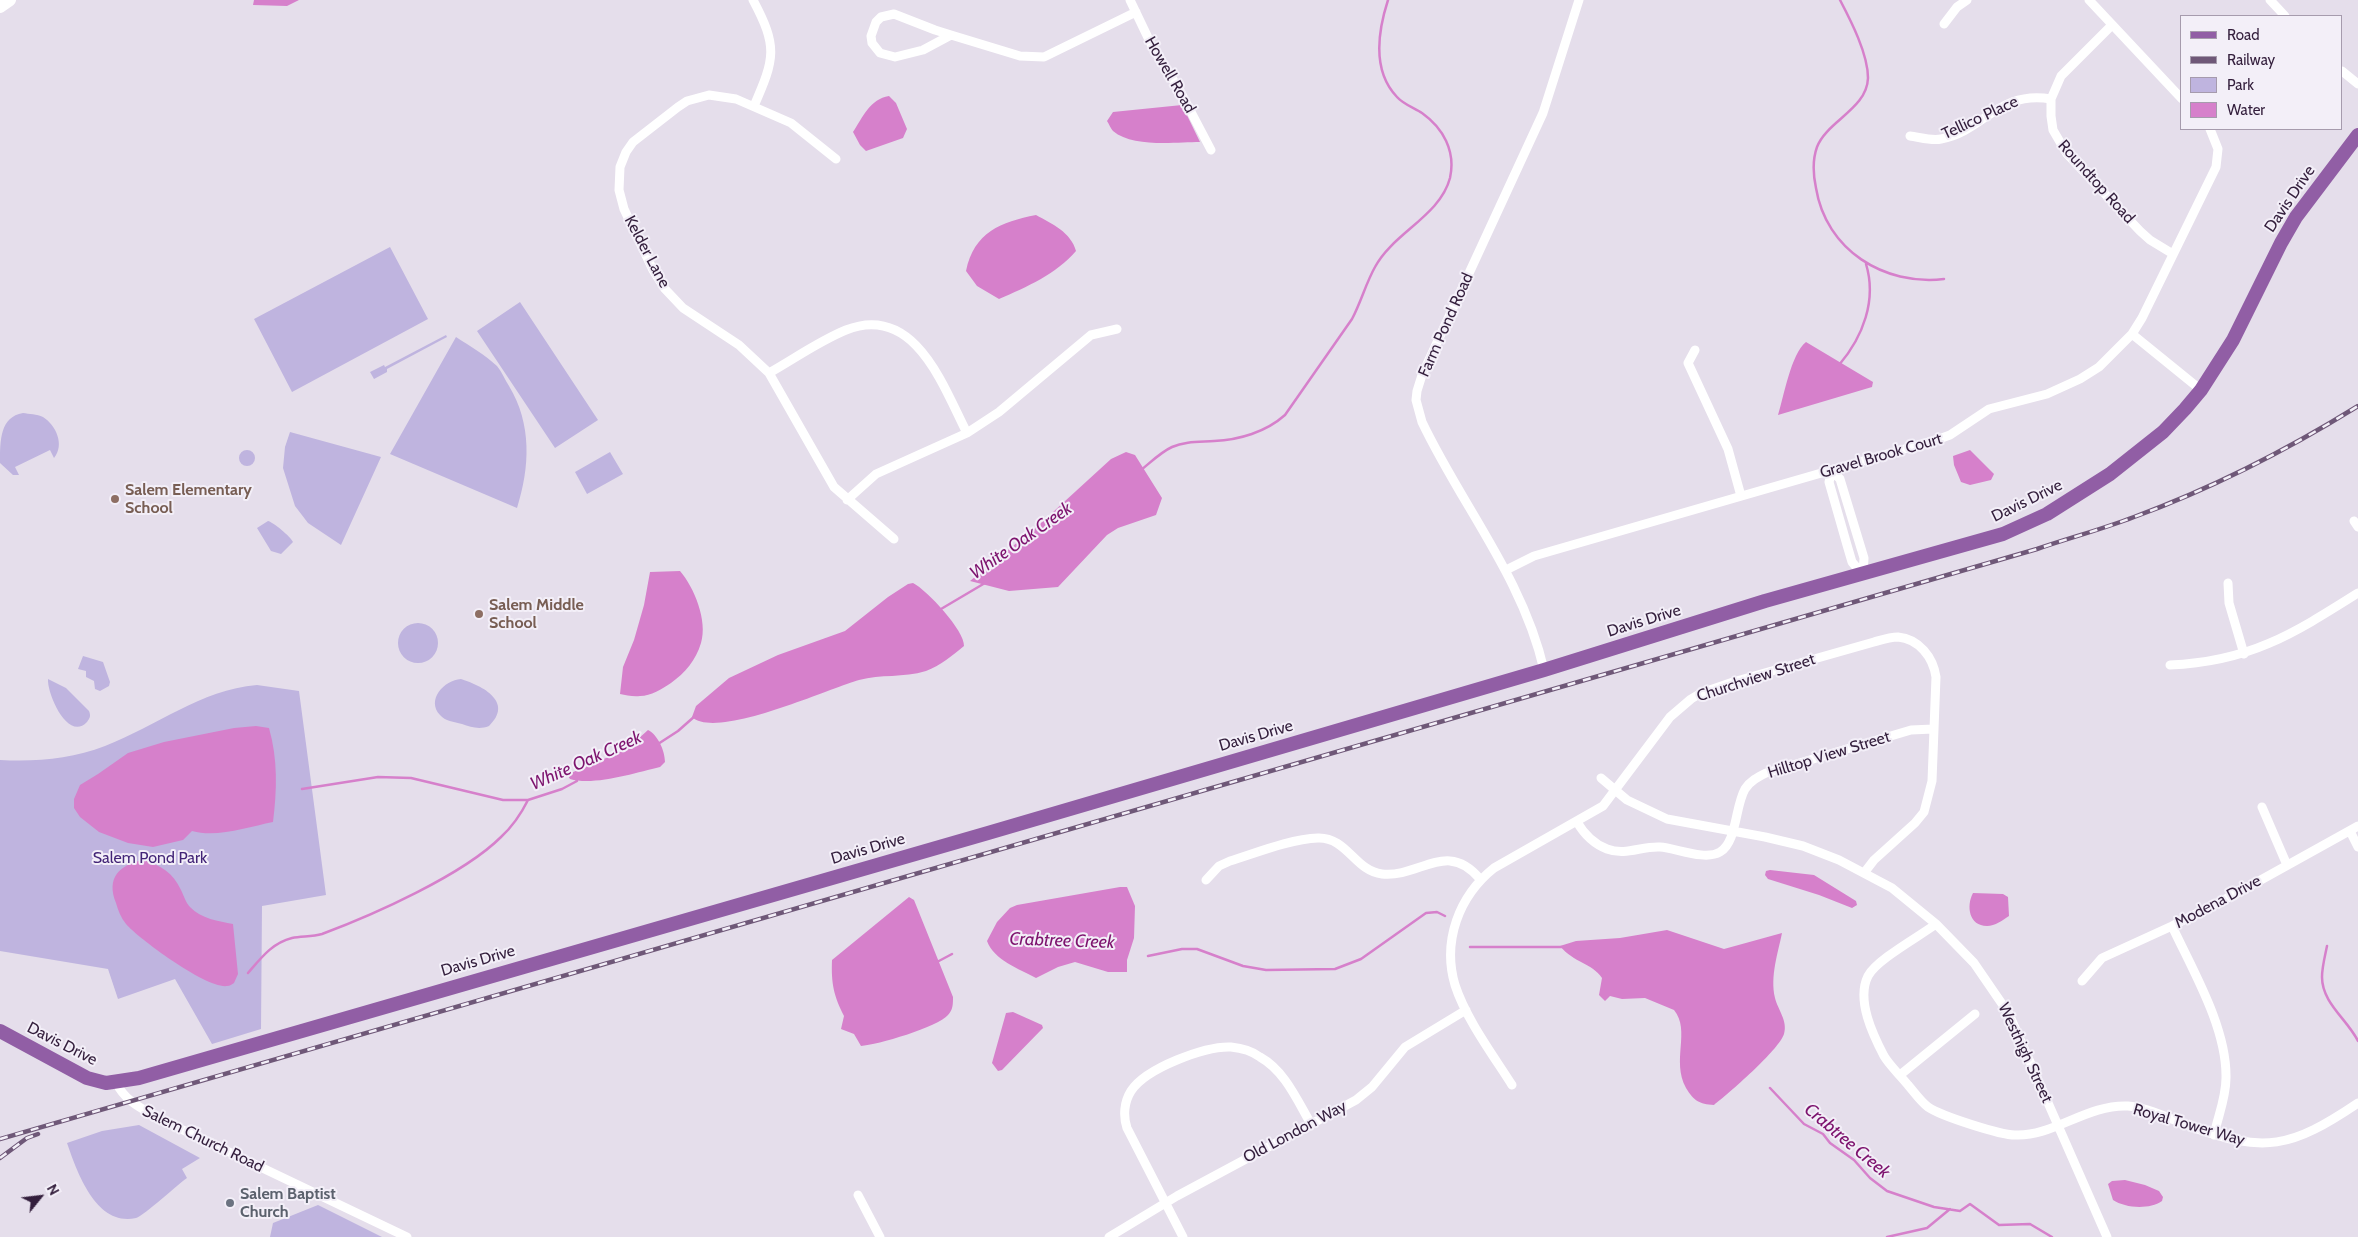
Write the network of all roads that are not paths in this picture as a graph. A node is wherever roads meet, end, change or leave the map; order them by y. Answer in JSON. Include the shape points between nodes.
{"nodes":[{"id":1,"x":10,"y":0,"type":"edge"},
{"id":2,"x":753,"y":0,"type":"edge"},
{"id":3,"x":1130,"y":0,"type":"edge"},
{"id":4,"x":1579,"y":0,"type":"edge"},
{"id":5,"x":1967,"y":0,"type":"edge"},
{"id":6,"x":2089,"y":0,"type":"edge"},
{"id":7,"x":2270,"y":0,"type":"edge"},
{"id":8,"x":0,"y":7,"type":"edge"},
{"id":9,"x":1136,"y":12,"type":"junction"},
{"id":10,"x":2284,"y":15,"type":"edge"},
{"id":11,"x":1944,"y":24,"type":"dead end"},
{"id":12,"x":2112,"y":25,"type":"junction"},
{"id":13,"x":951,"y":35,"type":"junction"},
{"id":14,"x":2343,"y":71,"type":"edge"},
{"id":15,"x":2358,"y":84,"type":"edge"},
{"id":16,"x":2180,"y":96,"type":"edge"},
{"id":17,"x":2051,"y":99,"type":"junction"},
{"id":18,"x":754,"y":106,"type":"junction"},
{"id":19,"x":2210,"y":130,"type":"edge"},
{"id":20,"x":2358,"y":135,"type":"edge"},
{"id":21,"x":1910,"y":136,"type":"dead end"},
{"id":22,"x":1211,"y":150,"type":"dead end"},
{"id":23,"x":836,"y":160,"type":"dead end"},
{"id":24,"x":2173,"y":254,"type":"junction"},
{"id":25,"x":1117,"y":329,"type":"dead end"},
{"id":26,"x":2132,"y":334,"type":"junction"},
{"id":27,"x":1696,"y":350,"type":"dead end"},
{"id":28,"x":769,"y":373,"type":"junction"},
{"id":29,"x":2201,"y":390,"type":"junction"},
{"id":30,"x":967,"y":433,"type":"junction"},
{"id":31,"x":1832,"y":470,"type":"junction"},
{"id":32,"x":1741,"y":496,"type":"junction"},
{"id":33,"x":847,"y":500,"type":"junction"},
{"id":34,"x":894,"y":539,"type":"dead end"},
{"id":35,"x":1506,"y":570,"type":"junction"},
{"id":36,"x":1863,"y":575,"type":"junction"},
{"id":37,"x":2228,"y":583,"type":"dead end"},
{"id":38,"x":2358,"y":593,"type":"edge"},
{"id":39,"x":2244,"y":654,"type":"junction"},
{"id":40,"x":2170,"y":665,"type":"dead end"},
{"id":41,"x":1544,"y":670,"type":"junction"},
{"id":42,"x":1933,"y":729,"type":"junction"},
{"id":43,"x":1600,"y":778,"type":"dead end"},
{"id":44,"x":1615,"y":790,"type":"junction"},
{"id":45,"x":2262,"y":807,"type":"dead end"},
{"id":46,"x":1577,"y":822,"type":"junction"},
{"id":47,"x":2354,"y":828,"type":"edge"},
{"id":48,"x":1733,"y":830,"type":"junction"},
{"id":49,"x":2358,"y":847,"type":"edge"},
{"id":50,"x":2287,"y":865,"type":"junction"},
{"id":51,"x":1864,"y":874,"type":"junction"},
{"id":52,"x":1480,"y":879,"type":"junction"},
{"id":53,"x":1206,"y":880,"type":"dead end"},
{"id":54,"x":1936,"y":924,"type":"junction"},
{"id":55,"x":2172,"y":926,"type":"junction"},
{"id":56,"x":2082,"y":981,"type":"dead end"},
{"id":57,"x":1466,"y":1010,"type":"junction"},
{"id":58,"x":1975,"y":1014,"type":"dead end"},
{"id":59,"x":0,"y":1031,"type":"edge"},
{"id":60,"x":1900,"y":1075,"type":"junction"},
{"id":61,"x":116,"y":1082,"type":"junction"},
{"id":62,"x":1512,"y":1086,"type":"dead end"},
{"id":63,"x":2358,"y":1104,"type":"edge"},
{"id":64,"x":1310,"y":1124,"type":"junction"},
{"id":65,"x":2056,"y":1125,"type":"junction"},
{"id":66,"x":2214,"y":1135,"type":"junction"},
{"id":67,"x":858,"y":1196,"type":"dead end"},
{"id":68,"x":1165,"y":1202,"type":"junction"},
{"id":69,"x":407,"y":1237,"type":"edge"},
{"id":70,"x":880,"y":1237,"type":"edge"},
{"id":71,"x":1109,"y":1237,"type":"edge"},
{"id":72,"x":1183,"y":1237,"type":"edge"},
{"id":73,"x":2106,"y":1237,"type":"edge"}],
"edges":[{"from":1,"to":8,"type":"street"},
{"from":2,"to":18,"type":"street","via":[[768,31],[772,51],[768,76]]},
{"from":3,"to":9,"type":"street","name":"Howell Road"},
{"from":4,"to":35,"type":"street","name":"Farm Pond Road","via":[[1543,113],[1417,391],[1417,407],[1432,442]]},
{"from":5,"to":11,"type":"street"},
{"from":6,"to":12,"type":"street"},
{"from":7,"to":10,"type":"street"},
{"from":9,"to":13,"type":"street","via":[[1044,57],[1020,56]]},
{"from":9,"to":22,"type":"street","name":"Howell Road"},
{"from":12,"to":16,"type":"street"},
{"from":12,"to":17,"type":"street","name":"Roundtop Road","via":[[2061,76]]},
{"from":13,"to":13,"type":"street","via":[[894,14],[881,18],[871,31],[875,48],[895,57],[919,52]]},
{"from":14,"to":15,"type":"street"},
{"from":17,"to":21,"type":"street","name":"Tellico Place","via":[[2035,96],[2018,98],[1952,136],[1939,139]]},
{"from":17,"to":24,"type":"street","name":"Roundtop Road","via":[[2053,130],[2067,154],[2140,231]]},
{"from":18,"to":23,"type":"street","name":"Kelder Lane","via":[[800,129]]},
{"from":18,"to":28,"type":"street","name":"Kelder Lane","via":[[716,95],[700,97],[678,107],[641,133],[626,152],[620,167],[619,190],[624,209],[665,289],[683,308],[739,345]]},
{"from":19,"to":24,"type":"street","name":"Gravel Brook Court","via":[[2218,149],[2216,167]]},
{"from":20,"to":29,"type":"main road","name":"Davis Drive","via":[[2296,217],[2240,329]]},
{"from":24,"to":26,"type":"street","name":"Gravel Brook Court"},
{"from":25,"to":30,"type":"street","via":[[1092,336],[993,417]]},
{"from":26,"to":29,"type":"street"},
{"from":26,"to":31,"type":"street","name":"Gravel Brook Court","via":[[2099,367],[2058,390],[1989,409],[1950,435]]},
{"from":27,"to":32,"type":"street","via":[[1688,363],[1728,449]]},
{"from":28,"to":30,"type":"street","via":[[845,330],[869,325],[888,328],[911,339],[925,355]]},
{"from":28,"to":33,"type":"street","name":"Kelder Lane","via":[[828,479]]},
{"from":29,"to":36,"type":"main road","name":"Davis Drive","via":[[2163,432],[2137,454],[2047,514],[2003,534]]},
{"from":30,"to":33,"type":"street","via":[[876,474]]},
{"from":31,"to":32,"type":"street","name":"Gravel Brook Court"},
{"from":31,"to":36,"type":"street","via":[[1829,482],[1852,562]]},
{"from":32,"to":35,"type":"street","name":"Gravel Brook Court","via":[[1534,556]]},
{"from":33,"to":34,"type":"street","name":"Kelder Lane"},
{"from":35,"to":41,"type":"street","name":"Farm Pond Road","via":[[1531,628]]},
{"from":36,"to":41,"type":"main road","name":"Davis Drive","via":[[1765,601]]},
{"from":37,"to":39,"type":"street","via":[[2229,603]]},
{"from":38,"to":39,"type":"street","via":[[2287,637]]},
{"from":39,"to":40,"type":"street"},
{"from":41,"to":61,"type":"main road","name":"Davis Drive","via":[[169,1070]]},
{"from":42,"to":44,"type":"street","name":"Churchview Street","via":[[1935,669],[1922,648],[1910,640],[1896,637],[1702,693],[1670,717]]},
{"from":42,"to":48,"type":"street","name":"Hilltop View Street","via":[[1912,730],[1766,773],[1745,789]]},
{"from":42,"to":51,"type":"street","name":"Churchview Street","via":[[1932,781],[1924,812],[1874,860]]},
{"from":43,"to":44,"type":"street","name":"Westhigh Street"},
{"from":44,"to":46,"type":"street","name":"Churchview Street","via":[[1603,806]]},
{"from":44,"to":48,"type":"street","name":"Westhigh Street","via":[[1640,808],[1667,819]]},
{"from":45,"to":50,"type":"street"},
{"from":46,"to":48,"type":"street","name":"Hilltop View Street","via":[[1595,843],[1619,852],[1660,847],[1709,855],[1720,852]]},
{"from":46,"to":52,"type":"street","name":"Churchview Street","via":[[1504,861]]},
{"from":47,"to":49,"type":"street"},
{"from":47,"to":50,"type":"street","name":"Modena Drive"},
{"from":48,"to":51,"type":"street","name":"Westhigh Street","via":[[1803,846]]},
{"from":50,"to":55,"type":"street","name":"Modena Drive"},
{"from":51,"to":54,"type":"street","name":"Westhigh Street","via":[[1892,888]]},
{"from":52,"to":53,"type":"street","via":[[1470,866],[1453,861],[1394,874],[1379,874],[1363,866],[1338,843],[1319,838],[1303,839],[1230,861],[1219,866]]},
{"from":52,"to":57,"type":"street","name":"Churchview Street","via":[[1460,910],[1452,939],[1455,985]]},
{"from":54,"to":60,"type":"street","name":"Royal Tower Way","via":[[1877,964],[1864,990],[1871,1028],[1885,1057]]},
{"from":54,"to":65,"type":"street","name":"Westhigh Street","via":[[1974,963],[2009,1014]]},
{"from":55,"to":56,"type":"street","name":"Modena Drive","via":[[2102,958]]},
{"from":55,"to":66,"type":"street","via":[[2223,1046],[2225,1093]]},
{"from":57,"to":62,"type":"street","name":"Churchview Street"},
{"from":57,"to":64,"type":"street","name":"Old London Way","via":[[1405,1047],[1372,1087],[1356,1100]]},
{"from":58,"to":60,"type":"street"},
{"from":59,"to":61,"type":"main road","name":"Davis Drive","via":[[72,1072],[97,1081]]},
{"from":60,"to":65,"type":"street","name":"Royal Tower Way","via":[[1928,1107],[1987,1128],[2014,1135],[2033,1134]]},
{"from":61,"to":69,"type":"street","name":"Salem Church Road","via":[[129,1101],[162,1120]]},
{"from":63,"to":66,"type":"street","name":"Royal Tower Way","via":[[2320,1128],[2288,1140],[2244,1143]]},
{"from":64,"to":68,"type":"street","name":"Old London Way"},
{"from":64,"to":68,"type":"street","via":[[1279,1072],[1262,1057],[1246,1050],[1231,1047],[1211,1049],[1163,1068],[1131,1091],[1124,1118]]},
{"from":65,"to":66,"type":"street","name":"Royal Tower Way","via":[[2088,1112],[2129,1106]]},
{"from":65,"to":73,"type":"street","name":"Westhigh Street"},
{"from":67,"to":70,"type":"street"},
{"from":68,"to":71,"type":"street","name":"Old London Way"},
{"from":68,"to":72,"type":"street"}]}
